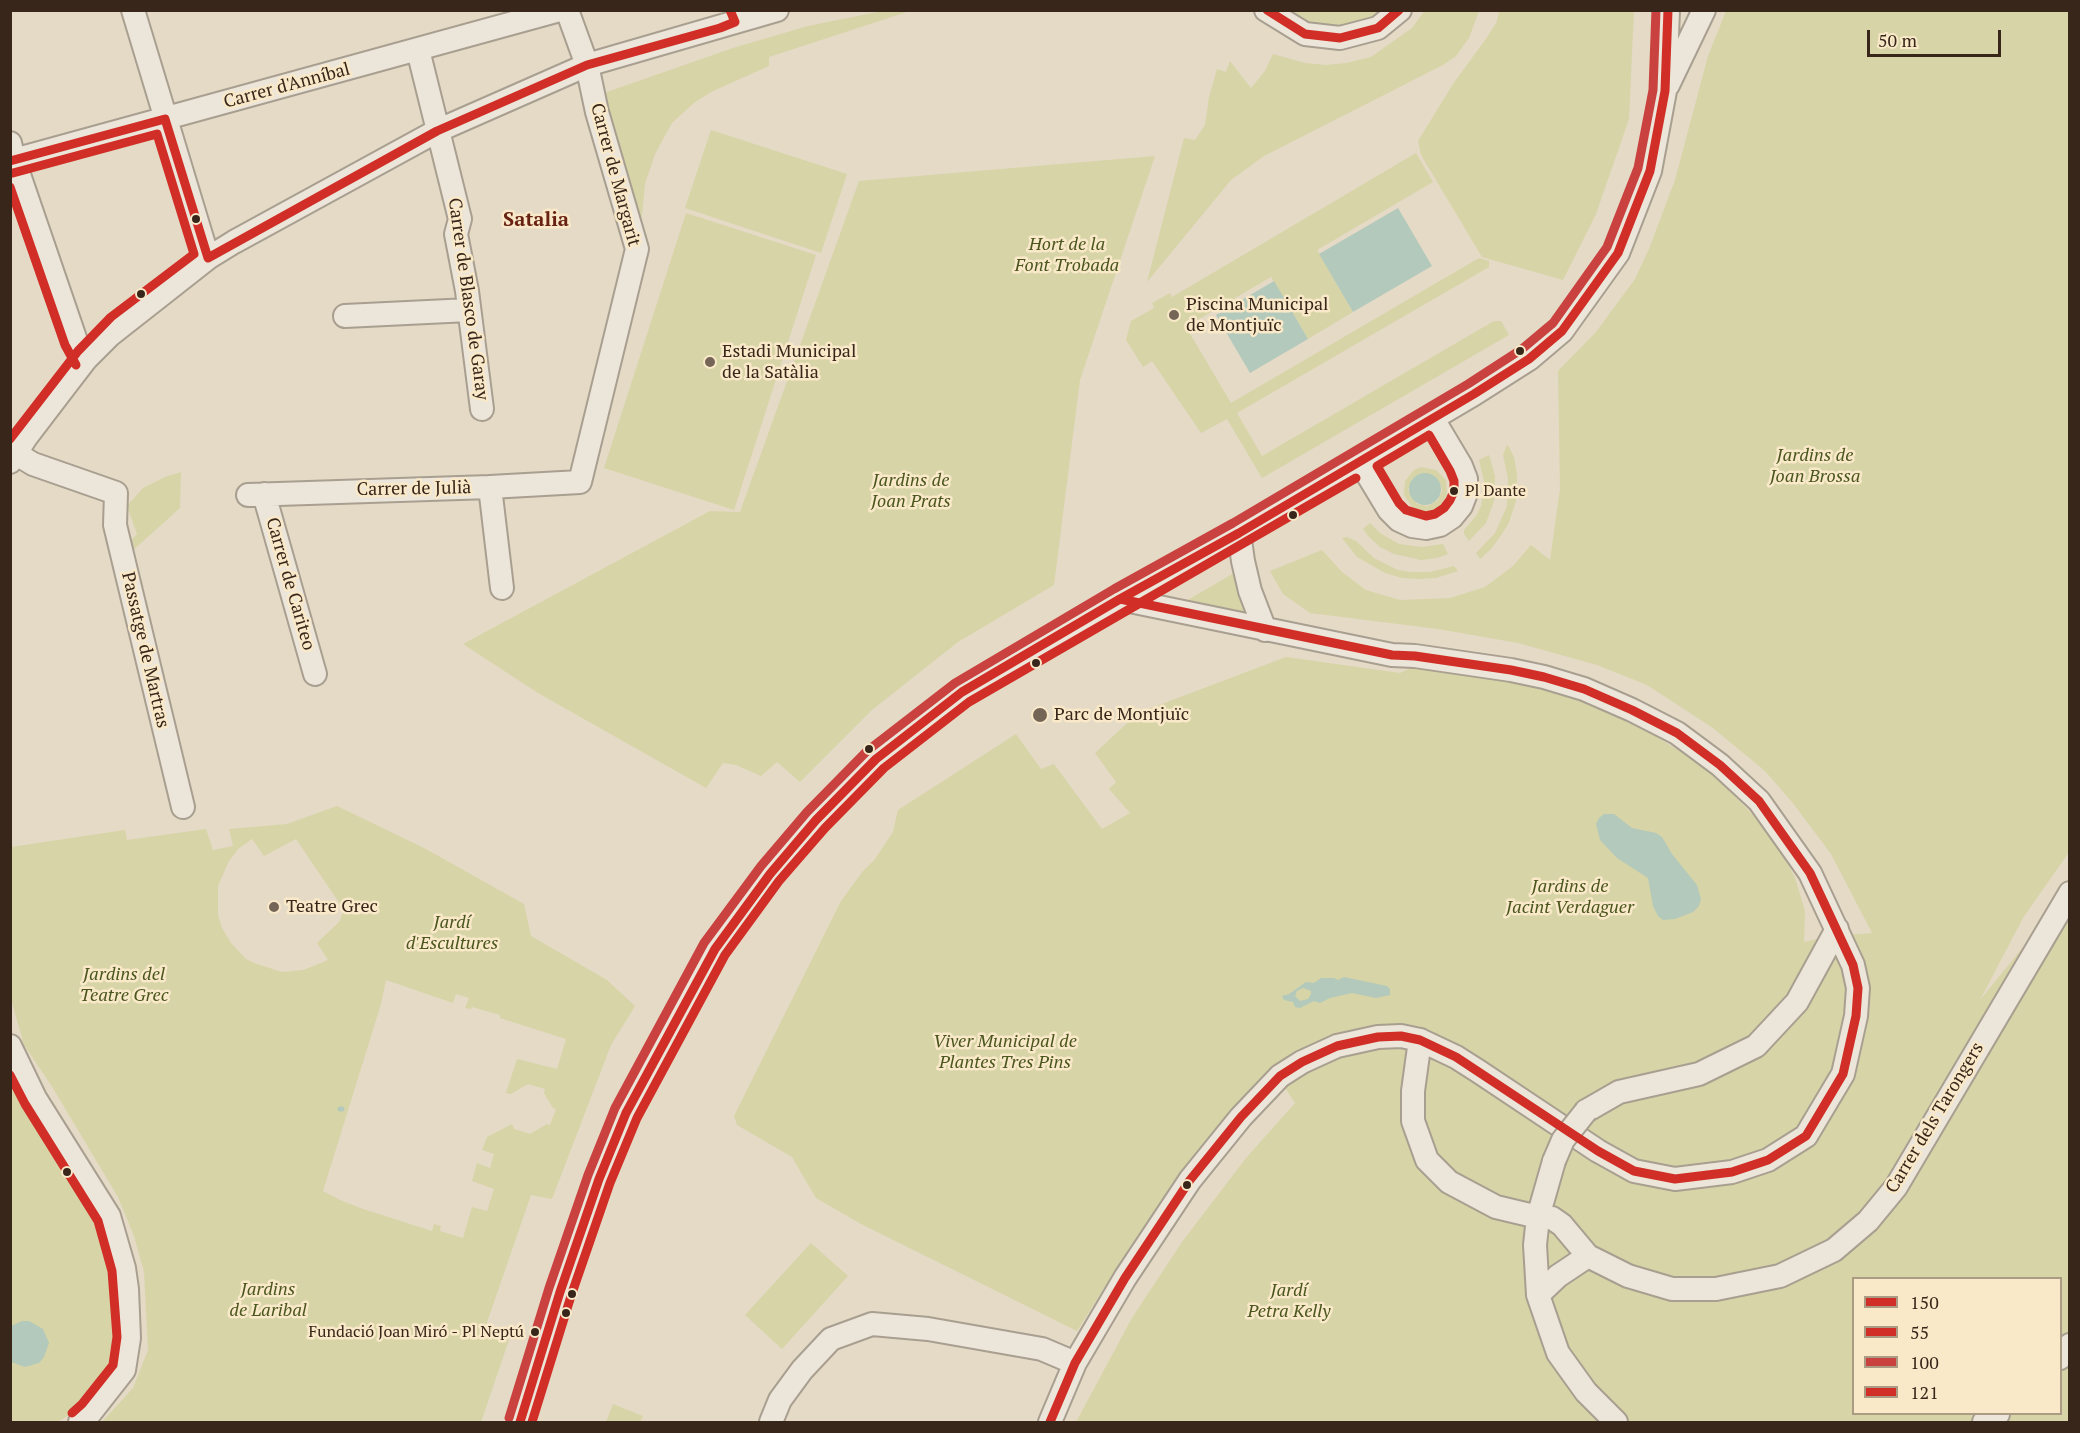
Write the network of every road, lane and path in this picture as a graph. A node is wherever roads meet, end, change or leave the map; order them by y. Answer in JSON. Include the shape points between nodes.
{"nodes":[{"id":1,"x":133,"y":10,"type":"edge"},
{"id":2,"x":560,"y":10,"type":"edge"},
{"id":3,"x":567,"y":10,"type":"edge"},
{"id":4,"x":777,"y":10,"type":"edge"},
{"id":5,"x":1266,"y":10,"type":"edge"},
{"id":6,"x":1400,"y":10,"type":"edge"},
{"id":7,"x":1668,"y":10,"type":"edge"},
{"id":8,"x":1704,"y":10,"type":"edge"},
{"id":9,"x":739,"y":15,"type":"edge"},
{"id":10,"x":418,"y":50,"type":"junction"},
{"id":11,"x":587,"y":65,"type":"junction"},
{"id":12,"x":1665,"y":91,"type":"junction"},
{"id":13,"x":165,"y":119,"type":"junction"},
{"id":14,"x":437,"y":131,"type":"junction"},
{"id":15,"x":12,"y":154,"type":"edge"},
{"id":16,"x":208,"y":258,"type":"junction"},
{"id":17,"x":469,"y":310,"type":"junction"},
{"id":18,"x":345,"y":316,"type":"dead end"},
{"id":19,"x":86,"y":359,"type":"junction"},
{"id":20,"x":482,"y":409,"type":"dead end"},
{"id":21,"x":1433,"y":419,"type":"junction"},
{"id":22,"x":12,"y":455,"type":"edge"},
{"id":23,"x":1360,"y":462,"type":"junction"},
{"id":24,"x":580,"y":482,"type":"joint"},
{"id":25,"x":490,"y":487,"type":"junction"},
{"id":26,"x":256,"y":494,"type":"joint"},
{"id":27,"x":1239,"y":533,"type":"junction"},
{"id":28,"x":502,"y":588,"type":"dead end"},
{"id":29,"x":1120,"y":599,"type":"junction"},
{"id":30,"x":1265,"y":630,"type":"junction"},
{"id":31,"x":315,"y":674,"type":"dead end"},
{"id":32,"x":183,"y":807,"type":"dead end"},
{"id":33,"x":2067,"y":901,"type":"edge"},
{"id":34,"x":1837,"y":929,"type":"junction"},
{"id":35,"x":1420,"y":1040,"type":"junction"},
{"id":36,"x":10,"y":1046,"type":"edge"},
{"id":37,"x":1539,"y":1218,"type":"junction"},
{"id":38,"x":1588,"y":1256,"type":"junction"},
{"id":39,"x":1538,"y":1294,"type":"junction"},
{"id":40,"x":1075,"y":1363,"type":"junction"},
{"id":41,"x":80,"y":1422,"type":"edge"},
{"id":42,"x":520,"y":1422,"type":"edge"},
{"id":43,"x":771,"y":1422,"type":"edge"},
{"id":44,"x":1050,"y":1422,"type":"edge"},
{"id":45,"x":1616,"y":1422,"type":"edge"}],
"edges":[{"from":1,"to":13,"type":"street"},
{"from":2,"to":10,"type":"street","name":"Carrer d'Anníbal"},
{"from":3,"to":11,"type":"street","name":"Carrer de Margarit"},
{"from":4,"to":9,"type":"street"},
{"from":5,"to":6,"type":"street","via":[[1305,34],[1340,38],[1378,28]]},
{"from":7,"to":12,"type":"street"},
{"from":8,"to":12,"type":"street"},
{"from":9,"to":11,"type":"street","via":[[720,28]]},
{"from":10,"to":13,"type":"street","name":"Carrer d'Anníbal"},
{"from":10,"to":14,"type":"street","name":"Carrer de Blasco de Garay"},
{"from":11,"to":14,"type":"street"},
{"from":11,"to":24,"type":"street","name":"Carrer de Margarit","via":[[637,249]]},
{"from":12,"to":21,"type":"street","via":[[1650,171],[1618,253],[1597,285],[1562,331],[1529,359]]},
{"from":13,"to":15,"type":"street","name":"Carrer d'Anníbal"},
{"from":13,"to":16,"type":"street"},
{"from":14,"to":16,"type":"street"},
{"from":14,"to":17,"type":"street","name":"Carrer de Blasco de Garay","via":[[460,219],[456,234]]},
{"from":15,"to":19,"type":"street","via":[[76,341]]},
{"from":16,"to":19,"type":"street","via":[[118,327]]},
{"from":17,"to":18,"type":"street"},
{"from":17,"to":20,"type":"street","name":"Carrer de Blasco de Garay"},
{"from":19,"to":22,"type":"street"},
{"from":21,"to":23,"type":"street"},
{"from":21,"to":23,"type":"street","via":[[1466,479],[1461,506],[1440,525],[1426,528],[1399,520]]},
{"from":22,"to":32,"type":"street","name":"Passatge de Martras","via":[[116,493],[115,525]]},
{"from":23,"to":27,"type":"street"},
{"from":24,"to":25,"type":"street","name":"Carrer de Julià"},
{"from":25,"to":26,"type":"street","name":"Carrer de Julià"},
{"from":25,"to":28,"type":"street"},
{"from":26,"to":31,"type":"street","name":"Carrer de Cariteo"},
{"from":27,"to":29,"type":"street"},
{"from":27,"to":30,"type":"street","via":[[1250,591]]},
{"from":29,"to":30,"type":"street"},
{"from":29,"to":42,"type":"street","via":[[962,692],[882,754],[816,820],[715,949],[626,1113],[599,1179]]},
{"from":30,"to":34,"type":"street","via":[[1392,655],[1544,677],[1584,689],[1677,733],[1759,801],[1810,873]]},
{"from":33,"to":38,"type":"street","name":"Carrer dels Tarongers","via":[[1896,1187],[1868,1221],[1834,1250],[1780,1276],[1716,1289],[1672,1288],[1628,1276]]},
{"from":34,"to":35,"type":"street","via":[[1853,965],[1858,988],[1844,1074],[1806,1136],[1768,1160],[1732,1172],[1675,1179],[1634,1171],[1456,1057]]},
{"from":34,"to":37,"type":"street","bridge":true,"via":[[1797,1002],[1756,1046],[1699,1074],[1619,1092],[1586,1111],[1563,1140]]},
{"from":35,"to":37,"type":"street","name":"Carrer dels Tarongers","via":[[1413,1121],[1427,1160],[1449,1182],[1473,1196],[1496,1207]]},
{"from":35,"to":40,"type":"street","via":[[1378,1037],[1337,1046],[1280,1076],[1190,1180]]},
{"from":36,"to":41,"type":"street","via":[[35,1098],[109,1216],[124,1268],[129,1338],[124,1370]]},
{"from":37,"to":38,"type":"street","name":"Carrer dels Tarongers","via":[[1552,1218],[1562,1225]]},
{"from":37,"to":39,"type":"street","via":[[1535,1245]]},
{"from":38,"to":39,"type":"street"},
{"from":39,"to":45,"type":"street","via":[[1558,1353],[1586,1392]]},
{"from":40,"to":43,"type":"street","via":[[1042,1349],[928,1329],[872,1324],[831,1339],[780,1400]]},
{"from":40,"to":44,"type":"street"}]}
